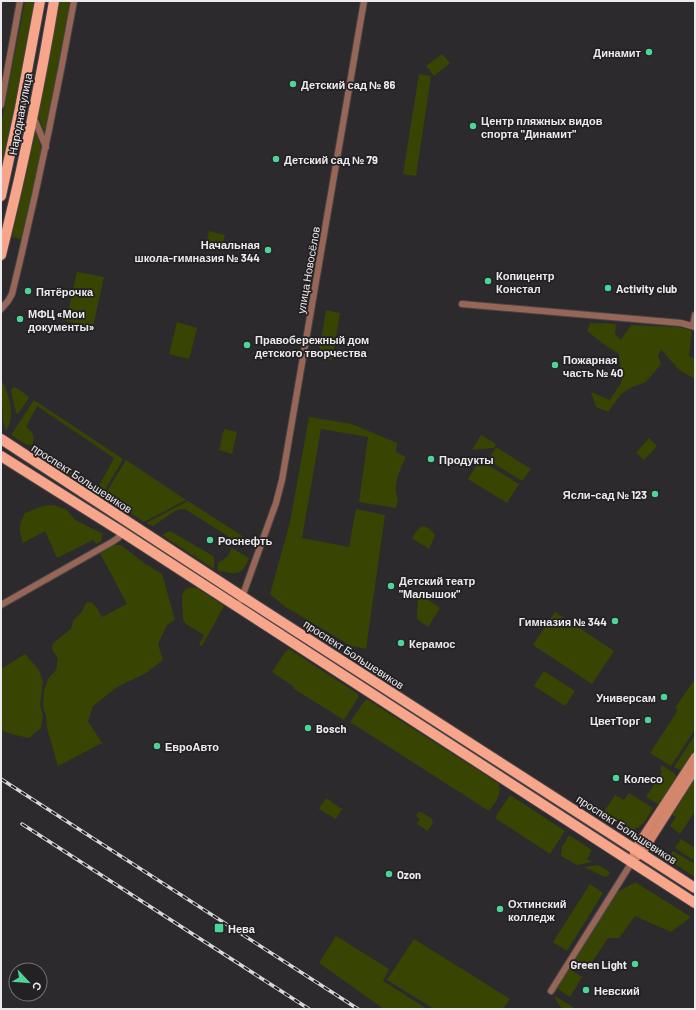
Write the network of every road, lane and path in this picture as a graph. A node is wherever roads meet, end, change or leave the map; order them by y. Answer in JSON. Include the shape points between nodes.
{"nodes":[{"id":1,"x":20,"y":1,"type":"edge"},
{"id":2,"x":40,"y":1,"type":"edge"},
{"id":3,"x":54,"y":1,"type":"edge"},
{"id":4,"x":74,"y":1,"type":"edge"},
{"id":5,"x":364,"y":1,"type":"edge"},
{"id":6,"x":1,"y":105,"type":"edge"},
{"id":7,"x":33,"y":115,"type":"junction"},
{"id":8,"x":46,"y":147,"type":"junction"},
{"id":9,"x":1,"y":196,"type":"edge"},
{"id":10,"x":1,"y":255,"type":"edge"},
{"id":11,"x":462,"y":304,"type":"dead end"},
{"id":12,"x":1,"y":309,"type":"edge"},
{"id":13,"x":695,"y":315,"type":"edge"},
{"id":14,"x":694,"y":326,"type":"edge"},
{"id":15,"x":1,"y":439,"type":"edge"},
{"id":16,"x":1,"y":456,"type":"edge"},
{"id":17,"x":122,"y":532,"type":"junction"},
{"id":18,"x":243,"y":597,"type":"junction"},
{"id":19,"x":1,"y":605,"type":"edge"},
{"id":20,"x":237,"y":607,"type":"junction"},
{"id":21,"x":695,"y":757,"type":"edge"},
{"id":22,"x":695,"y":770,"type":"edge"},
{"id":23,"x":638,"y":851,"type":"junction"},
{"id":24,"x":632,"y":862,"type":"junction"},
{"id":25,"x":695,"y":888,"type":"edge"},
{"id":26,"x":695,"y":903,"type":"edge"},
{"id":27,"x":551,"y":992,"type":"dead end"}],
"edges":[{"from":1,"to":6,"type":"street"},
{"from":2,"to":9,"type":"main road","name":"Народная улица"},
{"from":3,"to":7,"type":"main road","name":"Народная улица"},
{"from":4,"to":8,"type":"street"},
{"from":5,"to":18,"type":"street","name":"улица Новосёлов","via":[[282,480]]},
{"from":7,"to":8,"type":"street"},
{"from":7,"to":10,"type":"main road","name":"Народная улица"},
{"from":8,"to":12,"type":"street","via":[[12,294]]},
{"from":11,"to":14,"type":"street"},
{"from":13,"to":14,"type":"street"},
{"from":15,"to":18,"type":"main road","name":"проспект Большевиков"},
{"from":16,"to":17,"type":"main road"},
{"from":17,"to":19,"type":"street","via":[[112,542]]},
{"from":17,"to":20,"type":"main road"},
{"from":18,"to":20,"type":"street","name":"улица Новосёлов"},
{"from":18,"to":23,"type":"main road","name":"проспект Большевиков"},
{"from":20,"to":24,"type":"main road"},
{"from":21,"to":23,"type":"street"},
{"from":22,"to":23,"type":"street"},
{"from":23,"to":24,"type":"street"},
{"from":23,"to":25,"type":"main road","name":"проспект Большевиков"},
{"from":24,"to":26,"type":"main road"},
{"from":24,"to":27,"type":"street"}]}
